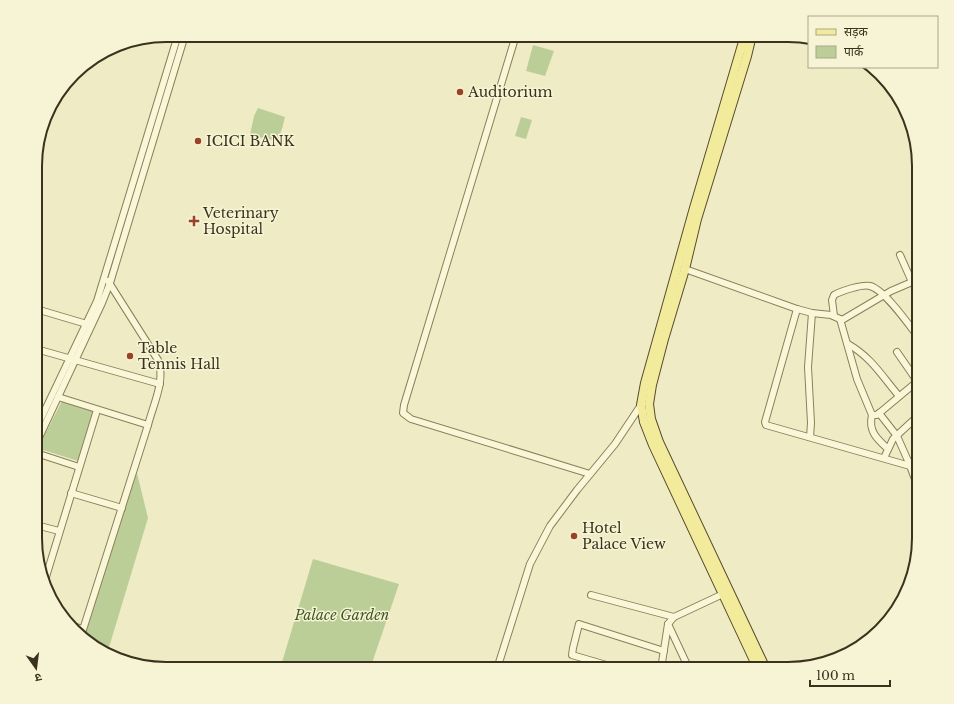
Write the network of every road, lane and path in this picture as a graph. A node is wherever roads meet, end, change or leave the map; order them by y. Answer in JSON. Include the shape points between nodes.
{"nodes":[{"id":1,"x":176,"y":42,"type":"edge"},
{"id":2,"x":183,"y":42,"type":"edge"},
{"id":3,"x":514,"y":42,"type":"edge"},
{"id":4,"x":743,"y":42,"type":"edge"},
{"id":5,"x":751,"y":42,"type":"edge"},
{"id":6,"x":900,"y":255,"type":"dead end"},
{"id":7,"x":684,"y":269,"type":"junction"},
{"id":8,"x":105,"y":276,"type":"junction"},
{"id":9,"x":912,"y":282,"type":"joint"},
{"id":10,"x":110,"y":283,"type":"junction"},
{"id":11,"x":884,"y":296,"type":"junction"},
{"id":12,"x":797,"y":309,"type":"junction"},
{"id":13,"x":42,"y":310,"type":"edge"},
{"id":14,"x":812,"y":313,"type":"junction"},
{"id":15,"x":837,"y":317,"type":"junction"},
{"id":16,"x":90,"y":325,"type":"junction"},
{"id":17,"x":912,"y":329,"type":"edge"},
{"id":18,"x":848,"y":344,"type":"junction"},
{"id":19,"x":42,"y":351,"type":"edge"},
{"id":20,"x":897,"y":352,"type":"dead end"},
{"id":21,"x":73,"y":359,"type":"junction"},
{"id":22,"x":912,"y":373,"type":"edge"},
{"id":23,"x":160,"y":384,"type":"junction"},
{"id":24,"x":912,"y":386,"type":"edge"},
{"id":25,"x":899,"y":396,"type":"junction"},
{"id":26,"x":58,"y":397,"type":"junction"},
{"id":27,"x":641,"y":406,"type":"junction"},
{"id":28,"x":97,"y":410,"type":"junction"},
{"id":29,"x":879,"y":413,"type":"junction"},
{"id":30,"x":872,"y":415,"type":"junction"},
{"id":31,"x":42,"y":418,"type":"edge"},
{"id":32,"x":912,"y":424,"type":"edge"},
{"id":33,"x":148,"y":425,"type":"junction"},
{"id":34,"x":42,"y":431,"type":"edge"},
{"id":35,"x":897,"y":436,"type":"junction"},
{"id":36,"x":810,"y":438,"type":"junction"},
{"id":37,"x":888,"y":449,"type":"junction"},
{"id":38,"x":42,"y":455,"type":"edge"},
{"id":39,"x":884,"y":458,"type":"junction"},
{"id":40,"x":910,"y":465,"type":"junction"},
{"id":41,"x":79,"y":466,"type":"junction"},
{"id":42,"x":912,"y":471,"type":"edge"},
{"id":43,"x":590,"y":474,"type":"junction"},
{"id":44,"x":71,"y":493,"type":"junction"},
{"id":45,"x":122,"y":508,"type":"junction"},
{"id":46,"x":42,"y":527,"type":"edge"},
{"id":47,"x":59,"y":531,"type":"junction"},
{"id":48,"x":47,"y":572,"type":"edge"},
{"id":49,"x":723,"y":594,"type":"junction"},
{"id":50,"x":591,"y":595,"type":"dead end"},
{"id":51,"x":674,"y":617,"type":"junction"},
{"id":52,"x":668,"y":624,"type":"junction"},
{"id":53,"x":83,"y":629,"type":"edge"},
{"id":54,"x":664,"y":650,"type":"junction"},
{"id":55,"x":499,"y":662,"type":"edge"},
{"id":56,"x":596,"y":662,"type":"edge"},
{"id":57,"x":662,"y":662,"type":"edge"},
{"id":58,"x":686,"y":662,"type":"edge"},
{"id":59,"x":755,"y":662,"type":"edge"},
{"id":60,"x":763,"y":662,"type":"edge"}],
"edges":[{"from":1,"to":8,"type":"street"},
{"from":2,"to":10,"type":"street"},
{"from":3,"to":43,"type":"street","via":[[406,398],[404,413],[411,419]]},
{"from":4,"to":27,"type":"main road","via":[[694,208],[645,383]]},
{"from":5,"to":7,"type":"main road"},
{"from":6,"to":9,"type":"street"},
{"from":7,"to":12,"type":"street"},
{"from":7,"to":60,"type":"main road","via":[[652,385],[649,404],[651,419]]},
{"from":8,"to":10,"type":"street"},
{"from":8,"to":16,"type":"street"},
{"from":9,"to":11,"type":"street"},
{"from":10,"to":16,"type":"street"},
{"from":10,"to":23,"type":"street","via":[[158,360]]},
{"from":11,"to":15,"type":"street","via":[[845,319]]},
{"from":11,"to":15,"type":"street","via":[[870,286],[838,293],[832,300]]},
{"from":11,"to":17,"type":"street"},
{"from":12,"to":14,"type":"street"},
{"from":12,"to":36,"type":"street","via":[[765,422],[769,427]]},
{"from":13,"to":16,"type":"street"},
{"from":14,"to":15,"type":"street"},
{"from":14,"to":36,"type":"street","via":[[808,367]]},
{"from":15,"to":18,"type":"street"},
{"from":16,"to":21,"type":"street"},
{"from":18,"to":25,"type":"street","via":[[870,360]]},
{"from":18,"to":30,"type":"street","via":[[857,379]]},
{"from":19,"to":21,"type":"street"},
{"from":20,"to":22,"type":"street"},
{"from":21,"to":23,"type":"street"},
{"from":21,"to":26,"type":"street"},
{"from":21,"to":31,"type":"street"},
{"from":23,"to":33,"type":"street"},
{"from":24,"to":25,"type":"street"},
{"from":25,"to":29,"type":"street"},
{"from":26,"to":28,"type":"street"},
{"from":26,"to":34,"type":"street"},
{"from":27,"to":43,"type":"street"},
{"from":27,"to":49,"type":"main road","via":[[653,445]]},
{"from":28,"to":33,"type":"street"},
{"from":28,"to":41,"type":"street"},
{"from":29,"to":30,"type":"street"},
{"from":29,"to":35,"type":"street"},
{"from":30,"to":37,"type":"street","via":[[873,434]]},
{"from":32,"to":35,"type":"street"},
{"from":33,"to":45,"type":"street"},
{"from":35,"to":37,"type":"street"},
{"from":35,"to":40,"type":"street"},
{"from":36,"to":39,"type":"street"},
{"from":37,"to":39,"type":"street"},
{"from":38,"to":41,"type":"street"},
{"from":39,"to":40,"type":"street"},
{"from":40,"to":42,"type":"street"},
{"from":41,"to":44,"type":"street"},
{"from":43,"to":55,"type":"street","via":[[550,526],[530,564]]},
{"from":44,"to":45,"type":"street"},
{"from":44,"to":47,"type":"street"},
{"from":45,"to":53,"type":"street"},
{"from":46,"to":47,"type":"street"},
{"from":47,"to":48,"type":"street"},
{"from":49,"to":51,"type":"street"},
{"from":49,"to":59,"type":"main road"},
{"from":50,"to":51,"type":"street"},
{"from":51,"to":52,"type":"street"},
{"from":52,"to":54,"type":"street"},
{"from":52,"to":58,"type":"street"},
{"from":54,"to":56,"type":"street","via":[[579,624],[572,655]]},
{"from":54,"to":57,"type":"street"}]}
